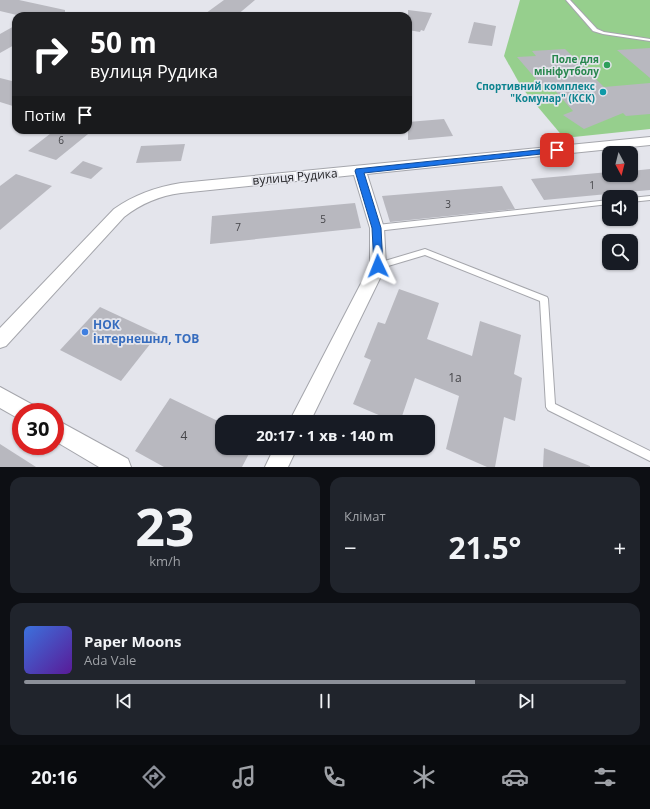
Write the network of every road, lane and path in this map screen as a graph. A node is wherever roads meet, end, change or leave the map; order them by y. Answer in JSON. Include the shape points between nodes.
{"nodes":[{"id":1,"x":568,"y":0,"type":"edge"},
{"id":2,"x":650,"y":40,"type":"edge"},
{"id":3,"x":650,"y":141,"type":"edge"},
{"id":4,"x":359,"y":171,"type":"junction"},
{"id":5,"x":650,"y":198,"type":"edge"},
{"id":6,"x":638,"y":199,"type":"edge"},
{"id":7,"x":602,"y":203,"type":"edge"},
{"id":8,"x":377,"y":228,"type":"junction"},
{"id":9,"x":378,"y":266,"type":"junction"},
{"id":10,"x":0,"y":340,"type":"edge"},
{"id":11,"x":0,"y":397,"type":"edge"},
{"id":12,"x":12,"y":404,"type":"edge"},
{"id":13,"x":303,"y":415,"type":"edge"},
{"id":14,"x":64,"y":434,"type":"edge"},
{"id":15,"x":282,"y":455,"type":"edge"},
{"id":16,"x":650,"y":456,"type":"edge"},
{"id":17,"x":120,"y":467,"type":"edge"},
{"id":18,"x":276,"y":467,"type":"edge"}],
"edges":[{"from":1,"to":2,"type":"lane","via":[[589,25],[599,32]]},
{"from":3,"to":4,"type":"street","name":"вулиця Рудика"},
{"from":4,"to":8,"type":"street"},
{"from":4,"to":10,"type":"street","name":"вулиця Рудика","via":[[164,190],[132,202],[119,212]]},
{"from":5,"to":6,"type":"lane"},
{"from":7,"to":8,"type":"lane"},
{"from":8,"to":9,"type":"street"},
{"from":9,"to":13,"type":"street"},
{"from":9,"to":16,"type":"lane","via":[[425,252],[544,299],[551,408]]},
{"from":11,"to":12,"type":"street"},
{"from":14,"to":17,"type":"street"},
{"from":15,"to":18,"type":"street"}]}
